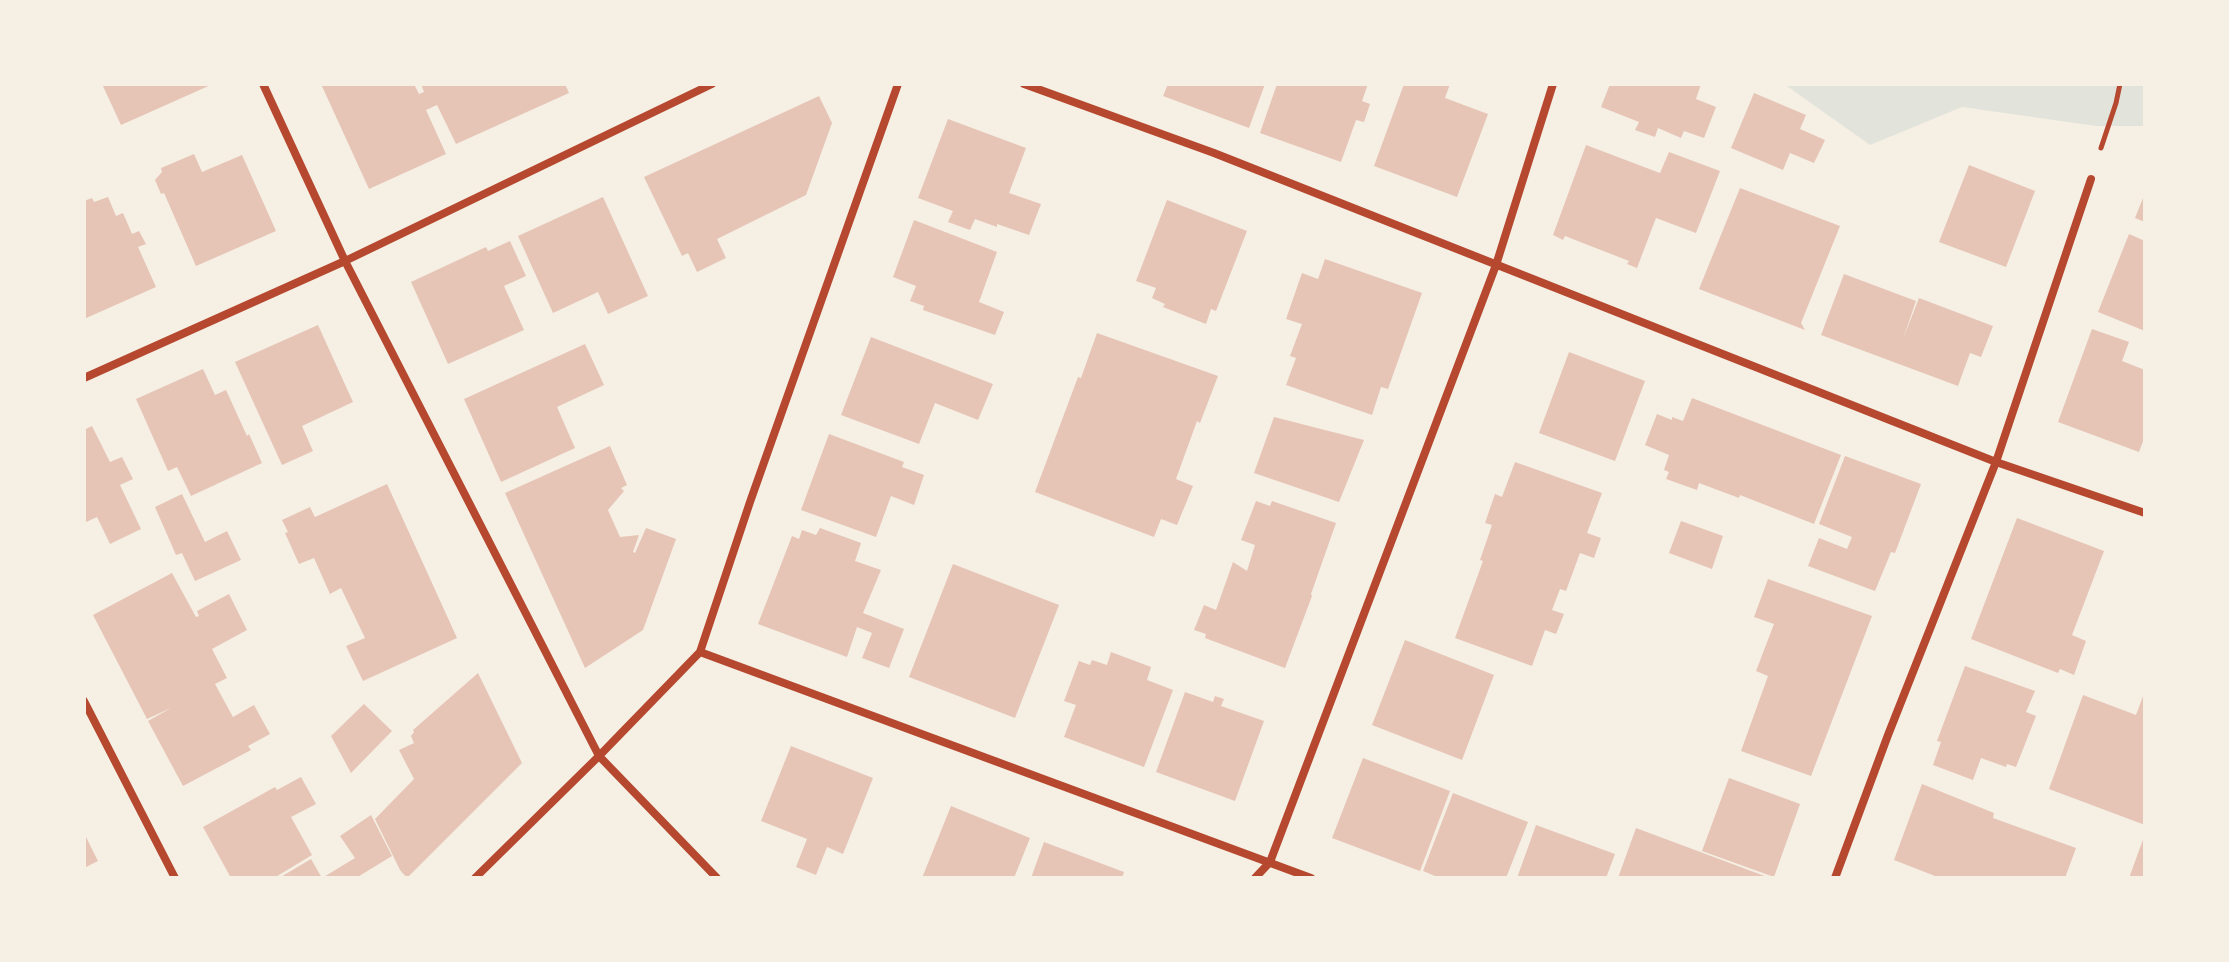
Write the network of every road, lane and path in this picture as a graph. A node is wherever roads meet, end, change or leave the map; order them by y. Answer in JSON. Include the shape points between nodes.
{"nodes":[{"id":1,"x":263,"y":84,"type":"edge"},
{"id":2,"x":712,"y":84,"type":"edge"},
{"id":3,"x":898,"y":84,"type":"edge"},
{"id":4,"x":1024,"y":84,"type":"edge"},
{"id":5,"x":1553,"y":84,"type":"edge"},
{"id":6,"x":2120,"y":84,"type":"edge"},
{"id":7,"x":2091,"y":179,"type":"joint"},
{"id":8,"x":345,"y":261,"type":"junction"},
{"id":9,"x":1496,"y":265,"type":"junction"},
{"id":10,"x":84,"y":378,"type":"edge"},
{"id":11,"x":1996,"y":462,"type":"junction"},
{"id":12,"x":2145,"y":513,"type":"edge"},
{"id":13,"x":700,"y":652,"type":"junction"},
{"id":14,"x":84,"y":701,"type":"edge"},
{"id":15,"x":599,"y":756,"type":"junction"},
{"id":16,"x":1270,"y":862,"type":"junction"},
{"id":17,"x":175,"y":878,"type":"edge"},
{"id":18,"x":475,"y":878,"type":"edge"},
{"id":19,"x":717,"y":878,"type":"edge"},
{"id":20,"x":1255,"y":878,"type":"edge"},
{"id":21,"x":1311,"y":878,"type":"edge"},
{"id":22,"x":1835,"y":878,"type":"edge"}],
"edges":[{"from":1,"to":8,"type":"street"},
{"from":2,"to":8,"type":"street"},
{"from":3,"to":13,"type":"street"},
{"from":4,"to":9,"type":"street"},
{"from":5,"to":9,"type":"street"},
{"from":6,"to":7,"type":"path"},
{"from":7,"to":11,"type":"street"},
{"from":8,"to":10,"type":"street"},
{"from":8,"to":15,"type":"street"},
{"from":9,"to":11,"type":"street"},
{"from":9,"to":16,"type":"street"},
{"from":11,"to":12,"type":"street"},
{"from":11,"to":22,"type":"street"},
{"from":13,"to":15,"type":"street"},
{"from":13,"to":16,"type":"street"},
{"from":14,"to":17,"type":"street"},
{"from":15,"to":18,"type":"street"},
{"from":15,"to":19,"type":"street"},
{"from":16,"to":20,"type":"street"},
{"from":16,"to":21,"type":"street"}]}
